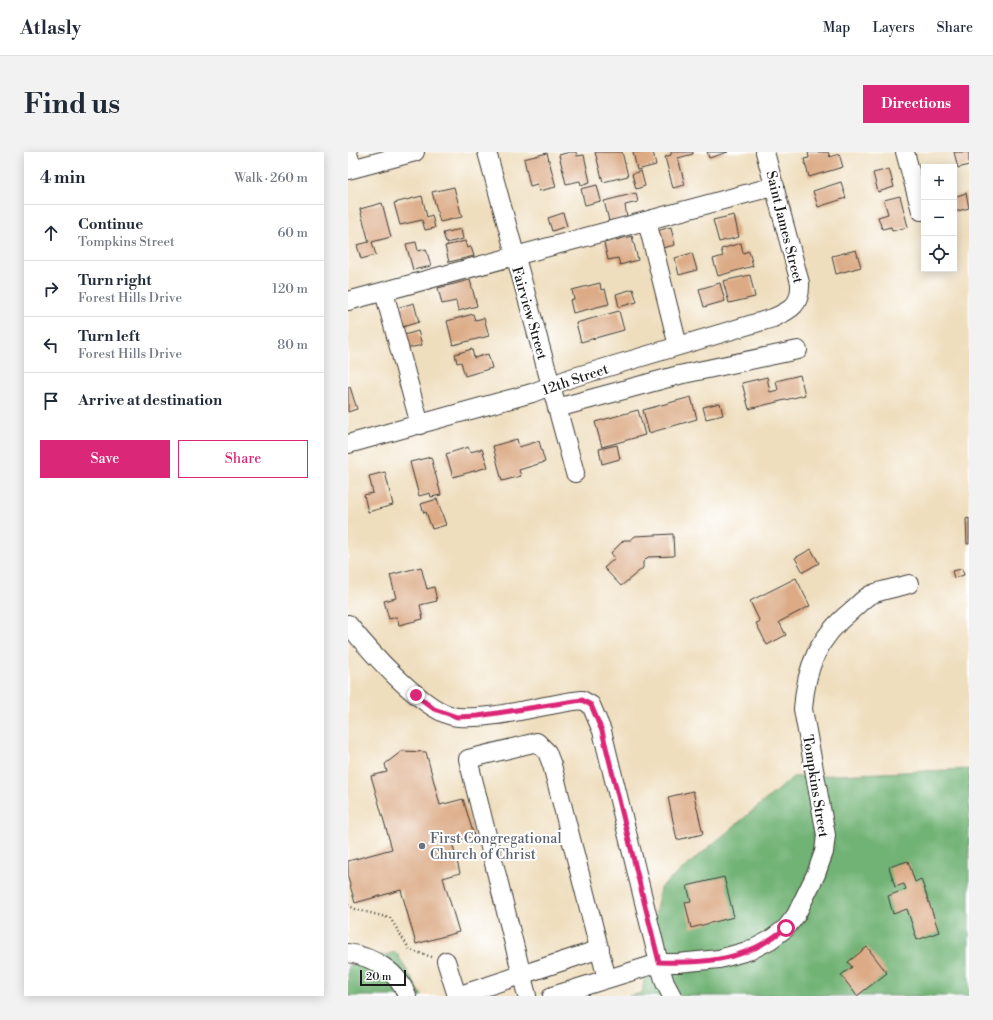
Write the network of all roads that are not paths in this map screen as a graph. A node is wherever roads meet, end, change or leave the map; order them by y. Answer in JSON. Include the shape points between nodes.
{"nodes":[{"id":1,"x":415,"y":152,"type":"edge"},
{"id":2,"x":487,"y":152,"type":"edge"},
{"id":3,"x":765,"y":152,"type":"edge"},
{"id":4,"x":905,"y":152,"type":"edge"},
{"id":5,"x":350,"y":164,"type":"edge"},
{"id":6,"x":774,"y":186,"type":"junction"},
{"id":7,"x":921,"y":211,"type":"dead end"},
{"id":8,"x":647,"y":221,"type":"junction"},
{"id":9,"x":515,"y":257,"type":"junction"},
{"id":10,"x":384,"y":292,"type":"junction"},
{"id":11,"x":348,"y":301,"type":"edge"},
{"id":12,"x":797,"y":302,"type":"joint"},
{"id":13,"x":678,"y":346,"type":"junction"},
{"id":14,"x":798,"y":350,"type":"dead end"},
{"id":15,"x":551,"y":386,"type":"junction"},
{"id":16,"x":557,"y":408,"type":"junction"},
{"id":17,"x":420,"y":425,"type":"junction"},
{"id":18,"x":348,"y":444,"type":"edge"},
{"id":19,"x":575,"y":473,"type":"dead end"},
{"id":20,"x":909,"y":584,"type":"dead end"},
{"id":21,"x":348,"y":624,"type":"edge"},
{"id":22,"x":600,"y":948,"type":"junction"},
{"id":23,"x":348,"y":953,"type":"edge"},
{"id":24,"x":446,"y":961,"type":"road end"},
{"id":25,"x":659,"y":962,"type":"junction"},
{"id":26,"x":522,"y":976,"type":"junction"},
{"id":27,"x":607,"y":979,"type":"junction"},
{"id":28,"x":407,"y":996,"type":"edge"},
{"id":29,"x":457,"y":996,"type":"edge"},
{"id":30,"x":527,"y":996,"type":"edge"},
{"id":31,"x":552,"y":996,"type":"edge"},
{"id":32,"x":672,"y":996,"type":"edge"}],
"edges":[{"from":1,"to":5,"type":"street"},
{"from":2,"to":9,"type":"street","name":"Fairview Street"},
{"from":3,"to":6,"type":"street","name":"Saint James Street"},
{"from":4,"to":7,"type":"street"},
{"from":6,"to":8,"type":"street"},
{"from":6,"to":12,"type":"street","name":"Saint James Street","via":[[800,283],[801,293]]},
{"from":8,"to":9,"type":"street"},
{"from":8,"to":13,"type":"street"},
{"from":9,"to":10,"type":"street"},
{"from":9,"to":15,"type":"street","name":"Fairview Street"},
{"from":10,"to":11,"type":"street"},
{"from":10,"to":17,"type":"street"},
{"from":12,"to":13,"type":"street","name":"12th Street","via":[[773,318]]},
{"from":13,"to":15,"type":"street","name":"12th Street"},
{"from":14,"to":16,"type":"street","name":"12th Street","via":[[679,375]]},
{"from":15,"to":16,"type":"street","name":"Fairview Street"},
{"from":15,"to":17,"type":"street","name":"12th Street"},
{"from":16,"to":19,"type":"street","name":"Fairview Street"},
{"from":17,"to":18,"type":"street","name":"12th Street"},
{"from":20,"to":25,"type":"street","name":"Tompkins Street","via":[[869,596],[834,625],[818,648],[810,670],[804,690],[803,709],[826,835],[824,852],[816,874],[796,915],[786,928],[751,950],[720,959]]},
{"from":21,"to":25,"type":"street","via":[[416,695],[434,709],[457,717],[582,700],[591,705],[602,731]]},
{"from":22,"to":26,"type":"street"},
{"from":22,"to":26,"type":"street","via":[[547,752],[537,742],[468,759]]},
{"from":22,"to":27,"type":"street"},
{"from":23,"to":28,"type":"street","via":[[361,955],[379,964],[399,981]]},
{"from":24,"to":29,"type":"street"},
{"from":25,"to":27,"type":"street","name":"Tompkins Street"},
{"from":25,"to":32,"type":"street","via":[[665,984]]},
{"from":26,"to":29,"type":"street"},
{"from":26,"to":30,"type":"street"},
{"from":27,"to":31,"type":"street","name":"Tompkins Street"}]}
